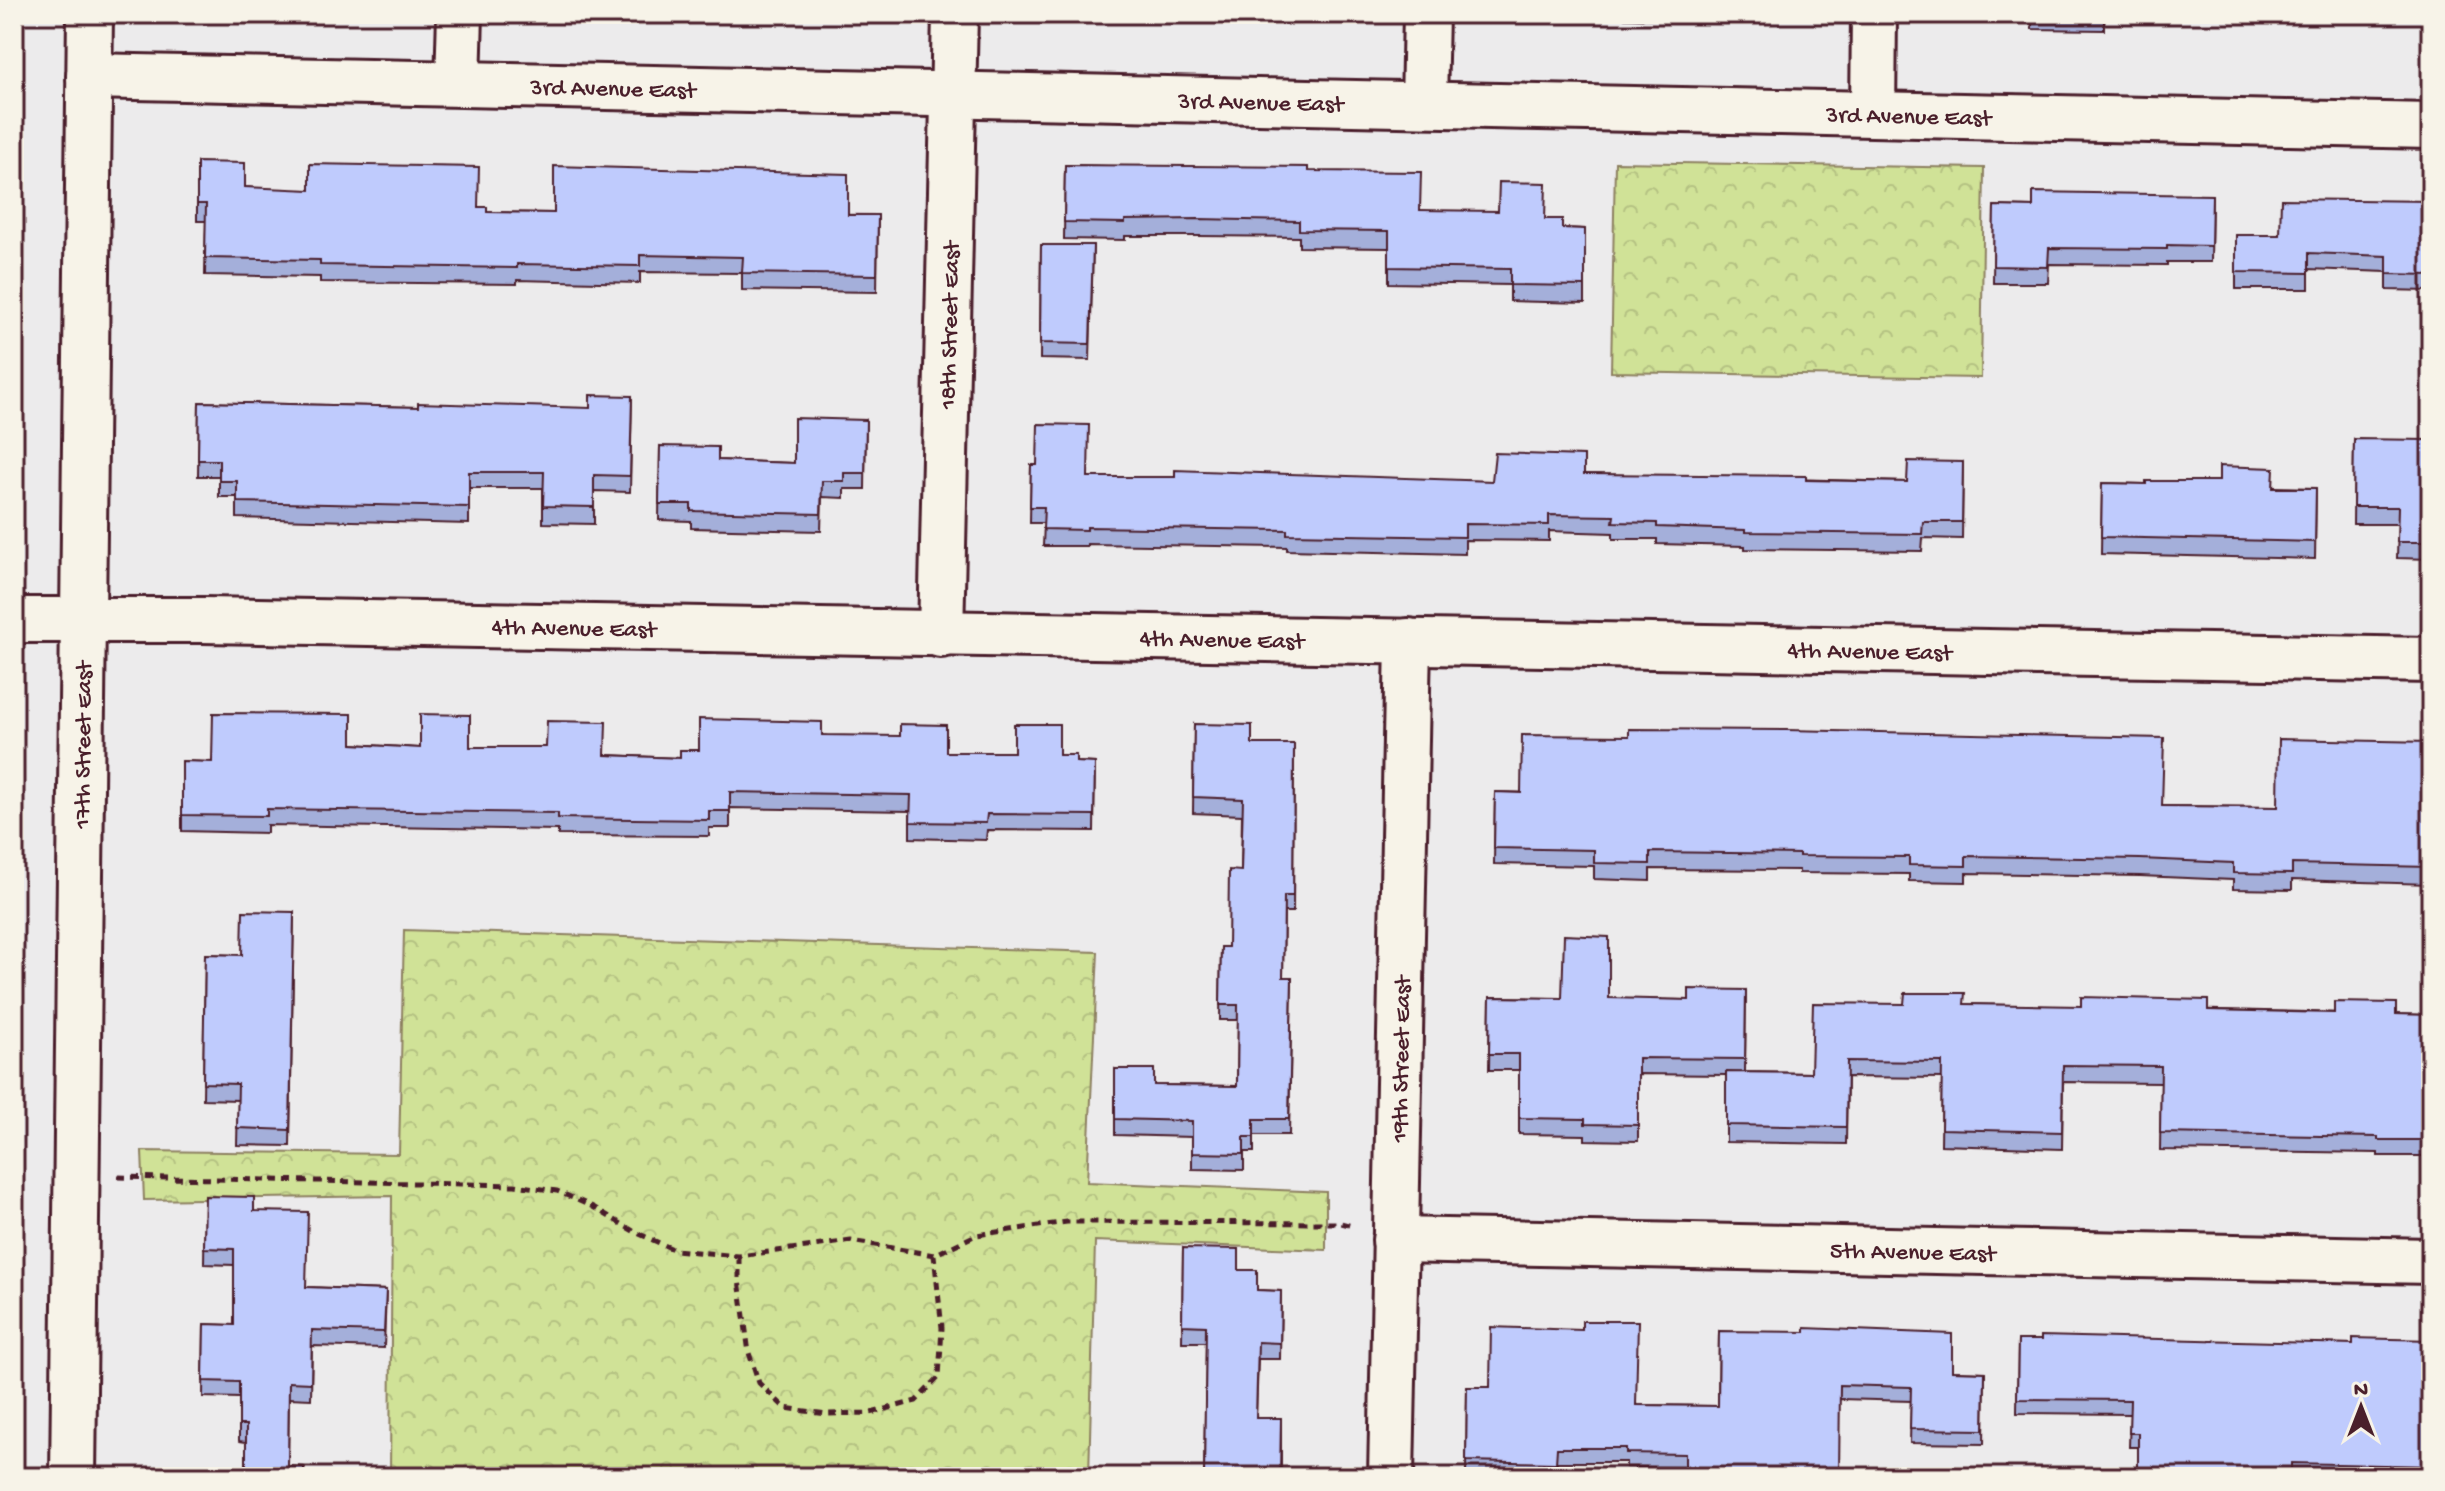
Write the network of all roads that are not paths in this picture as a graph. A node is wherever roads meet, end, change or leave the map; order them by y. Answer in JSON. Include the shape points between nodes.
{"nodes":[{"id":1,"x":90,"y":14,"type":"edge"},
{"id":2,"x":460,"y":14,"type":"edge"},
{"id":3,"x":955,"y":14,"type":"edge"},
{"id":4,"x":1426,"y":14,"type":"edge"},
{"id":5,"x":1874,"y":14,"type":"edge"},
{"id":6,"x":89,"y":76,"type":"junction"},
{"id":7,"x":458,"y":83,"type":"junction"},
{"id":8,"x":952,"y":93,"type":"junction"},
{"id":9,"x":1424,"y":103,"type":"junction"},
{"id":10,"x":1873,"y":113,"type":"junction"},
{"id":11,"x":2431,"y":126,"type":"edge"},
{"id":12,"x":14,"y":620,"type":"edge"},
{"id":13,"x":85,"y":620,"type":"junction"},
{"id":14,"x":941,"y":635,"type":"junction"},
{"id":15,"x":1408,"y":641,"type":"junction"},
{"id":16,"x":2431,"y":660,"type":"edge"},
{"id":17,"x":1395,"y":1240,"type":"junction"},
{"id":18,"x":2431,"y":1261,"type":"edge"},
{"id":19,"x":73,"y":1477,"type":"edge"},
{"id":20,"x":1391,"y":1477,"type":"edge"}],
"edges":[{"from":1,"to":6,"type":"street","name":"17th Street East"},
{"from":2,"to":7,"type":"street"},
{"from":3,"to":8,"type":"street","name":"18th Street East"},
{"from":4,"to":9,"type":"street"},
{"from":5,"to":10,"type":"street"},
{"from":6,"to":7,"type":"street","name":"3rd Avenue East"},
{"from":6,"to":13,"type":"street","name":"17th Street East"},
{"from":7,"to":8,"type":"street","name":"3rd Avenue East"},
{"from":8,"to":9,"type":"street","name":"3rd Avenue East"},
{"from":8,"to":14,"type":"street","name":"18th Street East"},
{"from":9,"to":10,"type":"street","name":"3rd Avenue East"},
{"from":10,"to":11,"type":"street","name":"3rd Avenue East"},
{"from":12,"to":13,"type":"street","name":"4th Avenue East"},
{"from":13,"to":14,"type":"street","name":"4th Avenue East"},
{"from":13,"to":19,"type":"street","name":"17th Street East"},
{"from":14,"to":15,"type":"street","name":"4th Avenue East"},
{"from":15,"to":16,"type":"street","name":"4th Avenue East"},
{"from":15,"to":17,"type":"street","name":"19th Street East"},
{"from":17,"to":18,"type":"street","name":"5th Avenue East"},
{"from":17,"to":20,"type":"street","name":"19th Street East"}]}
